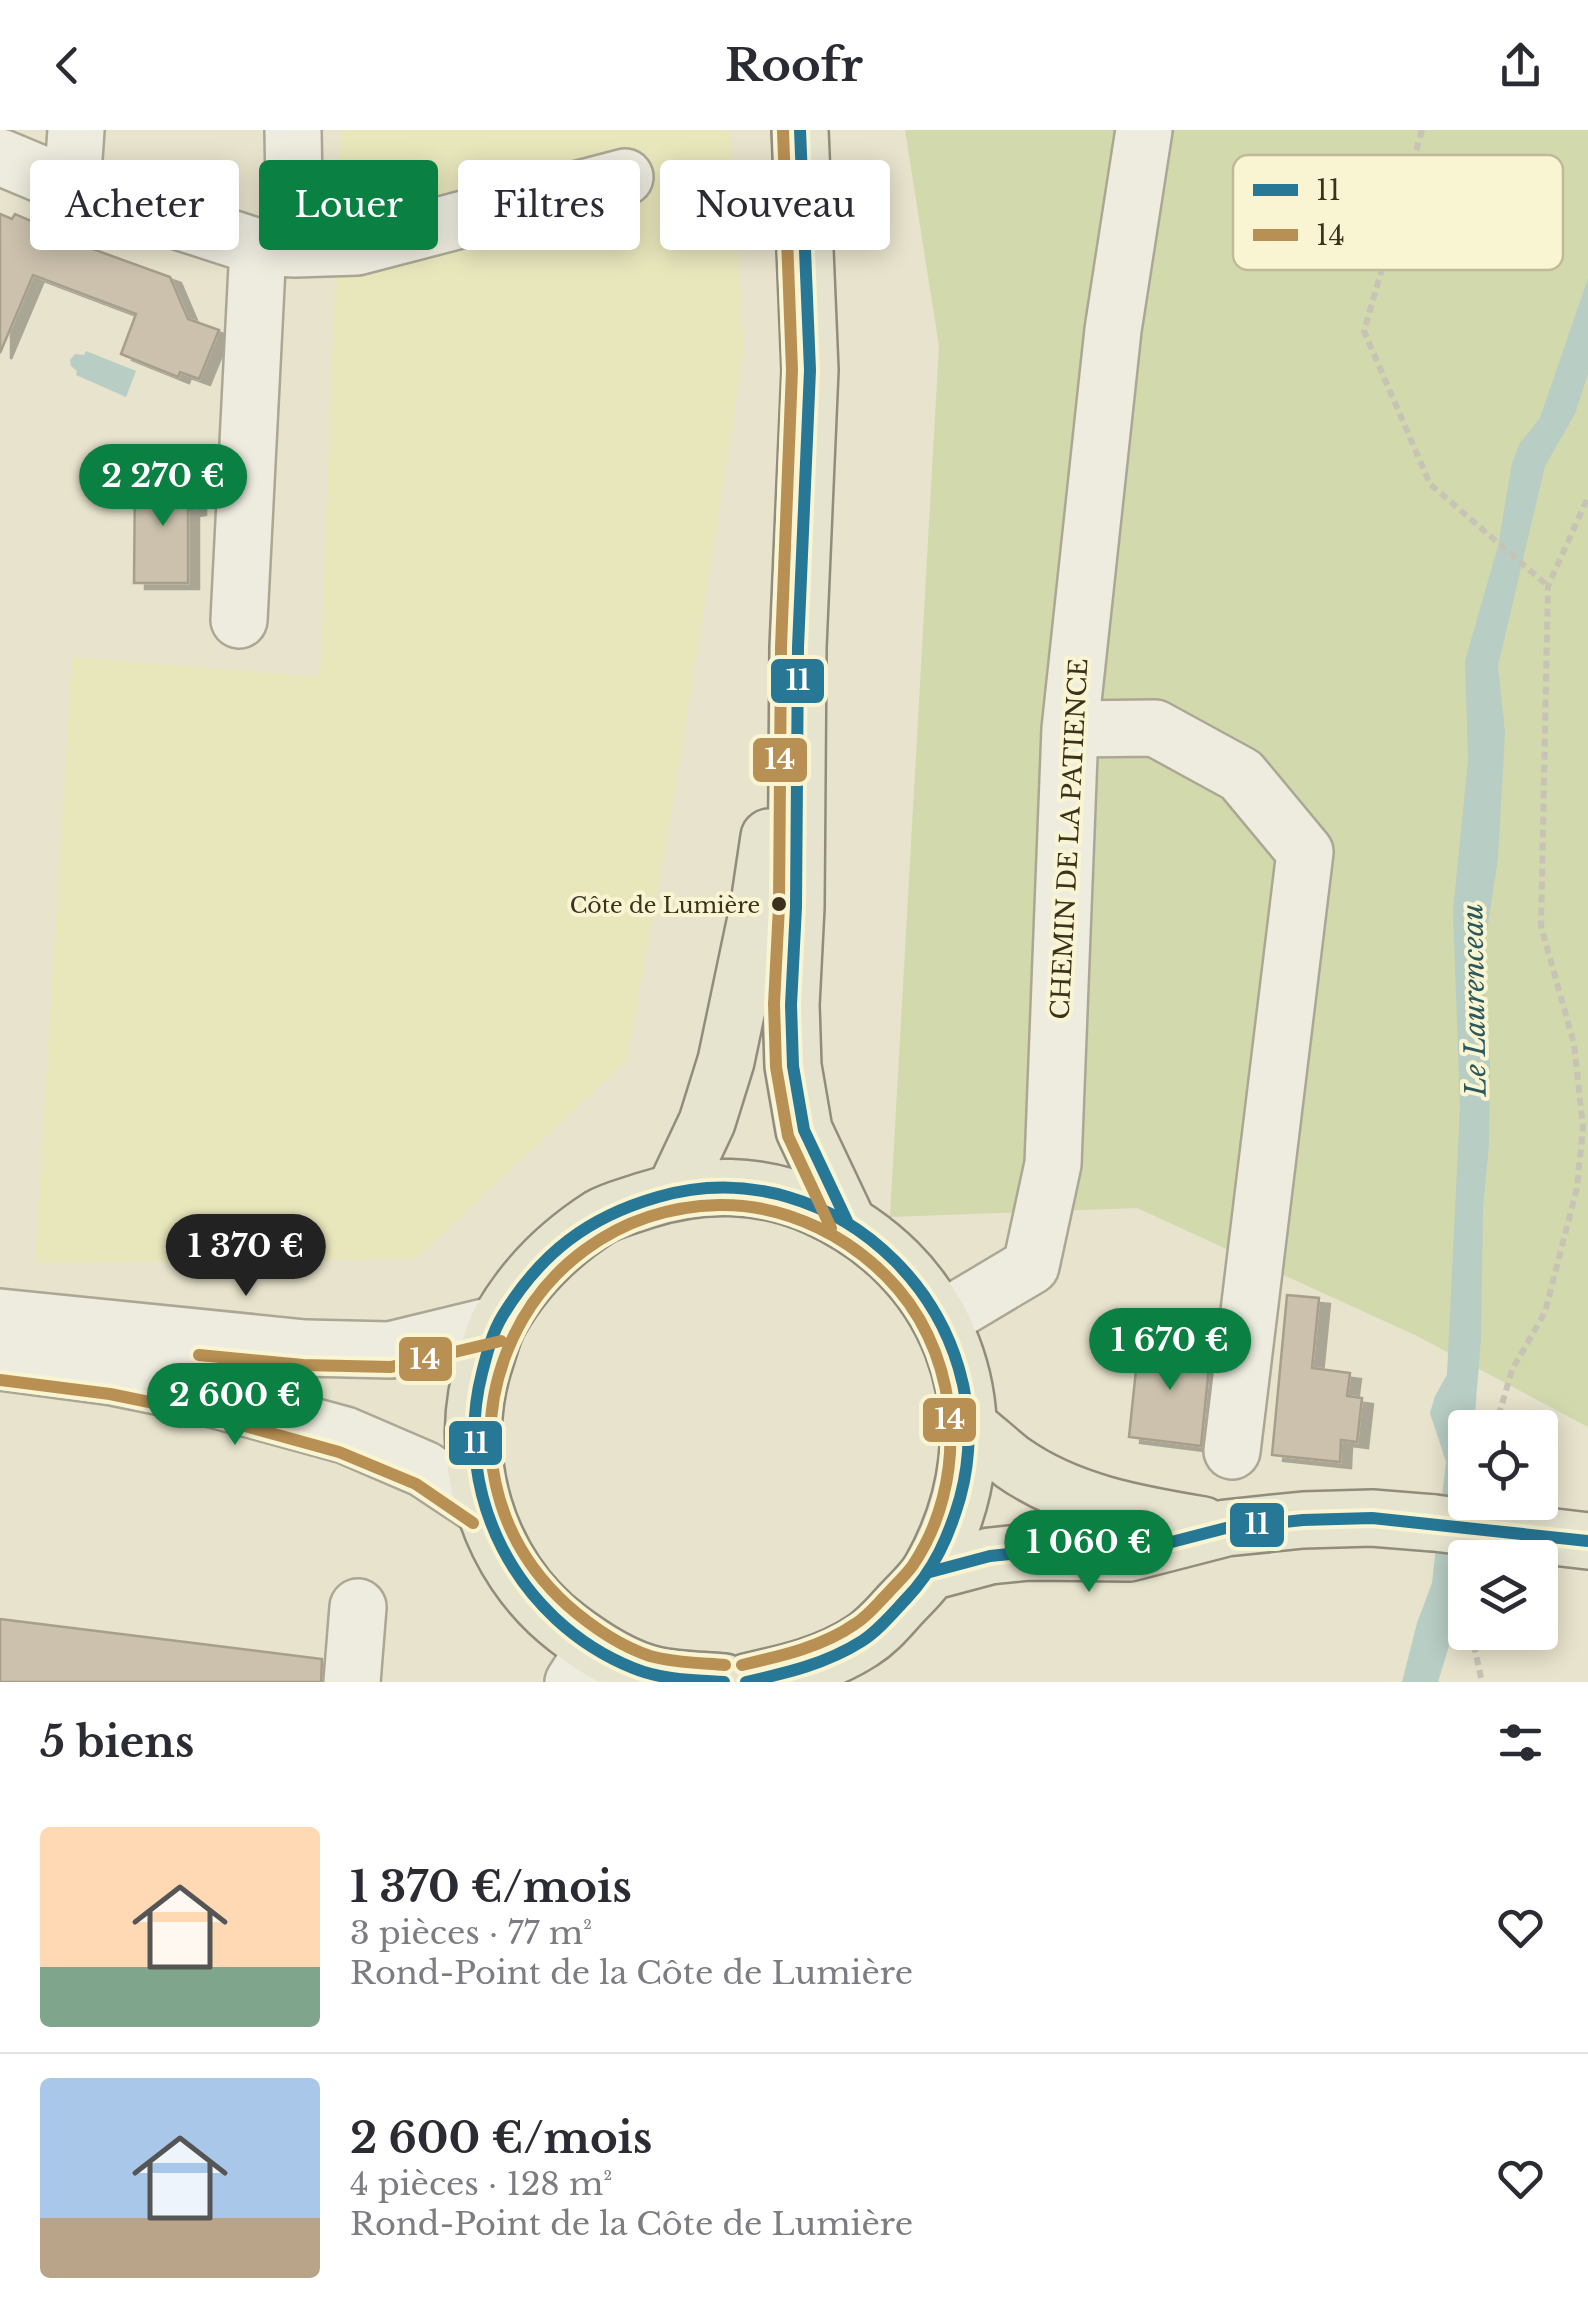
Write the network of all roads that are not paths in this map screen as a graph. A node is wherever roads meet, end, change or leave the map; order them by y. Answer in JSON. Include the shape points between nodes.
{"nodes":[{"id":1,"x":76,"y":130,"type":"edge"},
{"id":2,"x":293,"y":130,"type":"edge"},
{"id":3,"x":800,"y":130,"type":"edge"},
{"id":4,"x":1144,"y":130,"type":"edge"},
{"id":5,"x":0,"y":157,"type":"edge"},
{"id":6,"x":74,"y":160,"type":"edge"},
{"id":7,"x":289,"y":160,"type":"edge"},
{"id":8,"x":30,"y":170,"type":"edge"},
{"id":9,"x":276,"y":250,"type":"edge"},
{"id":10,"x":239,"y":620,"type":"dead end"},
{"id":11,"x":798,"y":647,"type":"junction"},
{"id":12,"x":1070,"y":729,"type":"junction"},
{"id":13,"x":675,"y":1190,"type":"junction"},
{"id":14,"x":847,"y":1221,"type":"junction"},
{"id":15,"x":0,"y":1317,"type":"edge"},
{"id":16,"x":942,"y":1319,"type":"junction"},
{"id":17,"x":498,"y":1324,"type":"junction"},
{"id":18,"x":0,"y":1362,"type":"edge"},
{"id":19,"x":970,"y":1427,"type":"junction"},
{"id":20,"x":1232,"y":1451,"type":"dead end"},
{"id":21,"x":482,"y":1508,"type":"junction"},
{"id":22,"x":1226,"y":1528,"type":"junction"},
{"id":23,"x":1588,"y":1541,"type":"edge"},
{"id":24,"x":930,"y":1572,"type":"junction"},
{"id":25,"x":358,"y":1607,"type":"dead end"},
{"id":26,"x":851,"y":1662,"type":"edge"},
{"id":27,"x":584,"y":1666,"type":"edge"},
{"id":28,"x":655,"y":1679,"type":"edge"},
{"id":29,"x":352,"y":1682,"type":"edge"},
{"id":30,"x":724,"y":1682,"type":"edge"},
{"id":31,"x":746,"y":1682,"type":"edge"}],
"edges":[{"from":1,"to":6,"type":"street"},
{"from":2,"to":7,"type":"street"},
{"from":3,"to":11,"type":"main road","via":[[810,370]]},
{"from":4,"to":12,"type":"street","name":"CHEMIN DE LA PATIENCE","via":[[1114,330]]},
{"from":5,"to":8,"type":"street"},
{"from":9,"to":10,"type":"street"},
{"from":11,"to":13,"type":"main road","via":[[759,904],[726,1061]]},
{"from":11,"to":14,"type":"main road","via":[[793,1066],[804,1130]]},
{"from":12,"to":16,"type":"street","name":"CHEMIN DE LA PATIENCE","via":[[1053,1164],[1031,1266]]},
{"from":12,"to":20,"type":"street","via":[[1154,728],[1241,775],[1305,852]]},
{"from":13,"to":14,"type":"main road","via":[[734,1186],[793,1196]]},
{"from":13,"to":17,"type":"main road","via":[[602,1215],[541,1262]]},
{"from":14,"to":16,"type":"main road","via":[[902,1264]]},
{"from":15,"to":17,"type":"street","via":[[304,1348],[390,1350]]},
{"from":16,"to":19,"type":"main road","via":[[962,1372]]},
{"from":17,"to":21,"type":"main road","via":[[477,1384],[472,1446]]},
{"from":18,"to":21,"type":"street","via":[[169,1388],[345,1434],[424,1470]]},
{"from":19,"to":22,"type":"main road","via":[[1014,1463],[1069,1493],[1134,1514]]},
{"from":19,"to":24,"type":"main road","via":[[962,1502]]},
{"from":21,"to":27,"type":"main road","via":[[508,1564]]},
{"from":22,"to":23,"type":"main road","via":[[1372,1518]]},
{"from":22,"to":24,"type":"main road","via":[[1128,1553],[1029,1552]]},
{"from":24,"to":26,"type":"main road"},
{"from":25,"to":29,"type":"street"},
{"from":26,"to":31,"type":"main road"},
{"from":27,"to":28,"type":"main road"},
{"from":28,"to":30,"type":"main road"}]}
